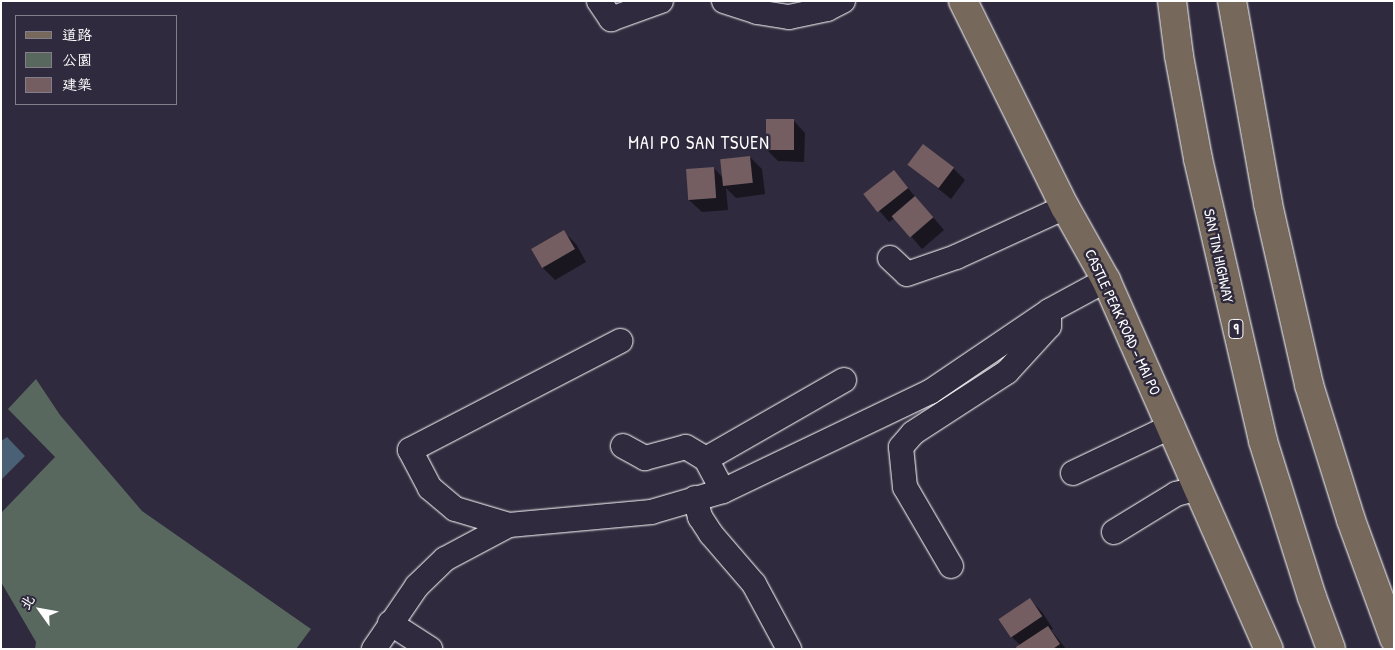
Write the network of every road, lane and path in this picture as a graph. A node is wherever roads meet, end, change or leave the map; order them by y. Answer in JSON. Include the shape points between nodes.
{"nodes":[{"id":1,"x":600,"y":1,"type":"edge"},
{"id":2,"x":661,"y":1,"type":"edge"},
{"id":3,"x":724,"y":1,"type":"edge"},
{"id":4,"x":843,"y":1,"type":"edge"},
{"id":5,"x":962,"y":1,"type":"edge"},
{"id":6,"x":1172,"y":1,"type":"edge"},
{"id":7,"x":1232,"y":1,"type":"edge"},
{"id":8,"x":1065,"y":207,"type":"junction"},
{"id":9,"x":890,"y":258,"type":"dead end"},
{"id":10,"x":1106,"y":280,"type":"junction"},
{"id":11,"x":1049,"y":311,"type":"junction"},
{"id":12,"x":620,"y":340,"type":"dead end"},
{"id":13,"x":844,"y":380,"type":"dead end"},
{"id":14,"x":1172,"y":426,"type":"junction"},
{"id":15,"x":623,"y":446,"type":"dead end"},
{"id":16,"x":706,"y":460,"type":"junction"},
{"id":17,"x":1073,"y":473,"type":"dead end"},
{"id":18,"x":1198,"y":488,"type":"junction"},
{"id":19,"x":723,"y":491,"type":"junction"},
{"id":20,"x":695,"y":498,"type":"junction"},
{"id":21,"x":509,"y":525,"type":"junction"},
{"id":22,"x":1114,"y":532,"type":"dead end"},
{"id":23,"x":951,"y":566,"type":"dead end"},
{"id":24,"x":390,"y":622,"type":"junction"},
{"id":25,"x":1394,"y":638,"type":"edge"},
{"id":26,"x":374,"y":649,"type":"edge"},
{"id":27,"x":430,"y":649,"type":"edge"},
{"id":28,"x":788,"y":649,"type":"edge"},
{"id":29,"x":1269,"y":649,"type":"edge"},
{"id":30,"x":1331,"y":649,"type":"edge"}],
"edges":[{"from":1,"to":2,"type":"street","via":[[611,19]]},
{"from":3,"to":4,"type":"street","via":[[757,12],[789,17],[827,9]]},
{"from":5,"to":8,"type":"main road","name":"CASTLE PEAK ROAD – MAI PO"},
{"from":6,"to":30,"type":"main road","name":"SAN TIN HIGHWAY","number":"9","via":[[1198,159],[1263,441]]},
{"from":7,"to":25,"type":"main road","via":[[1268,204],[1309,385],[1351,520]]},
{"from":8,"to":9,"type":"street","via":[[956,256],[907,274]]},
{"from":8,"to":10,"type":"main road","name":"CASTLE PEAK ROAD – MAI PO"},
{"from":10,"to":11,"type":"street"},
{"from":10,"to":14,"type":"main road","name":"CASTLE PEAK ROAD – MAI PO"},
{"from":11,"to":19,"type":"street","via":[[930,392]]},
{"from":11,"to":23,"type":"street","via":[[1049,326],[1007,372],[913,433],[901,448],[905,486]]},
{"from":12,"to":21,"type":"street","via":[[410,450],[430,488],[455,509]]},
{"from":13,"to":16,"type":"street"},
{"from":14,"to":17,"type":"street"},
{"from":14,"to":18,"type":"main road","name":"CASTLE PEAK ROAD – MAI PO"},
{"from":15,"to":16,"type":"street","via":[[645,458],[686,447]]},
{"from":16,"to":19,"type":"street"},
{"from":18,"to":22,"type":"street","via":[[1176,494]]},
{"from":18,"to":29,"type":"main road","name":"CASTLE PEAK ROAD – MAI PO"},
{"from":19,"to":20,"type":"street"},
{"from":20,"to":21,"type":"street","via":[[651,512]]},
{"from":20,"to":28,"type":"street","via":[[704,523],[754,584]]},
{"from":21,"to":24,"type":"street","via":[[445,559],[417,586]]},
{"from":24,"to":26,"type":"street"},
{"from":24,"to":27,"type":"street"}]}
